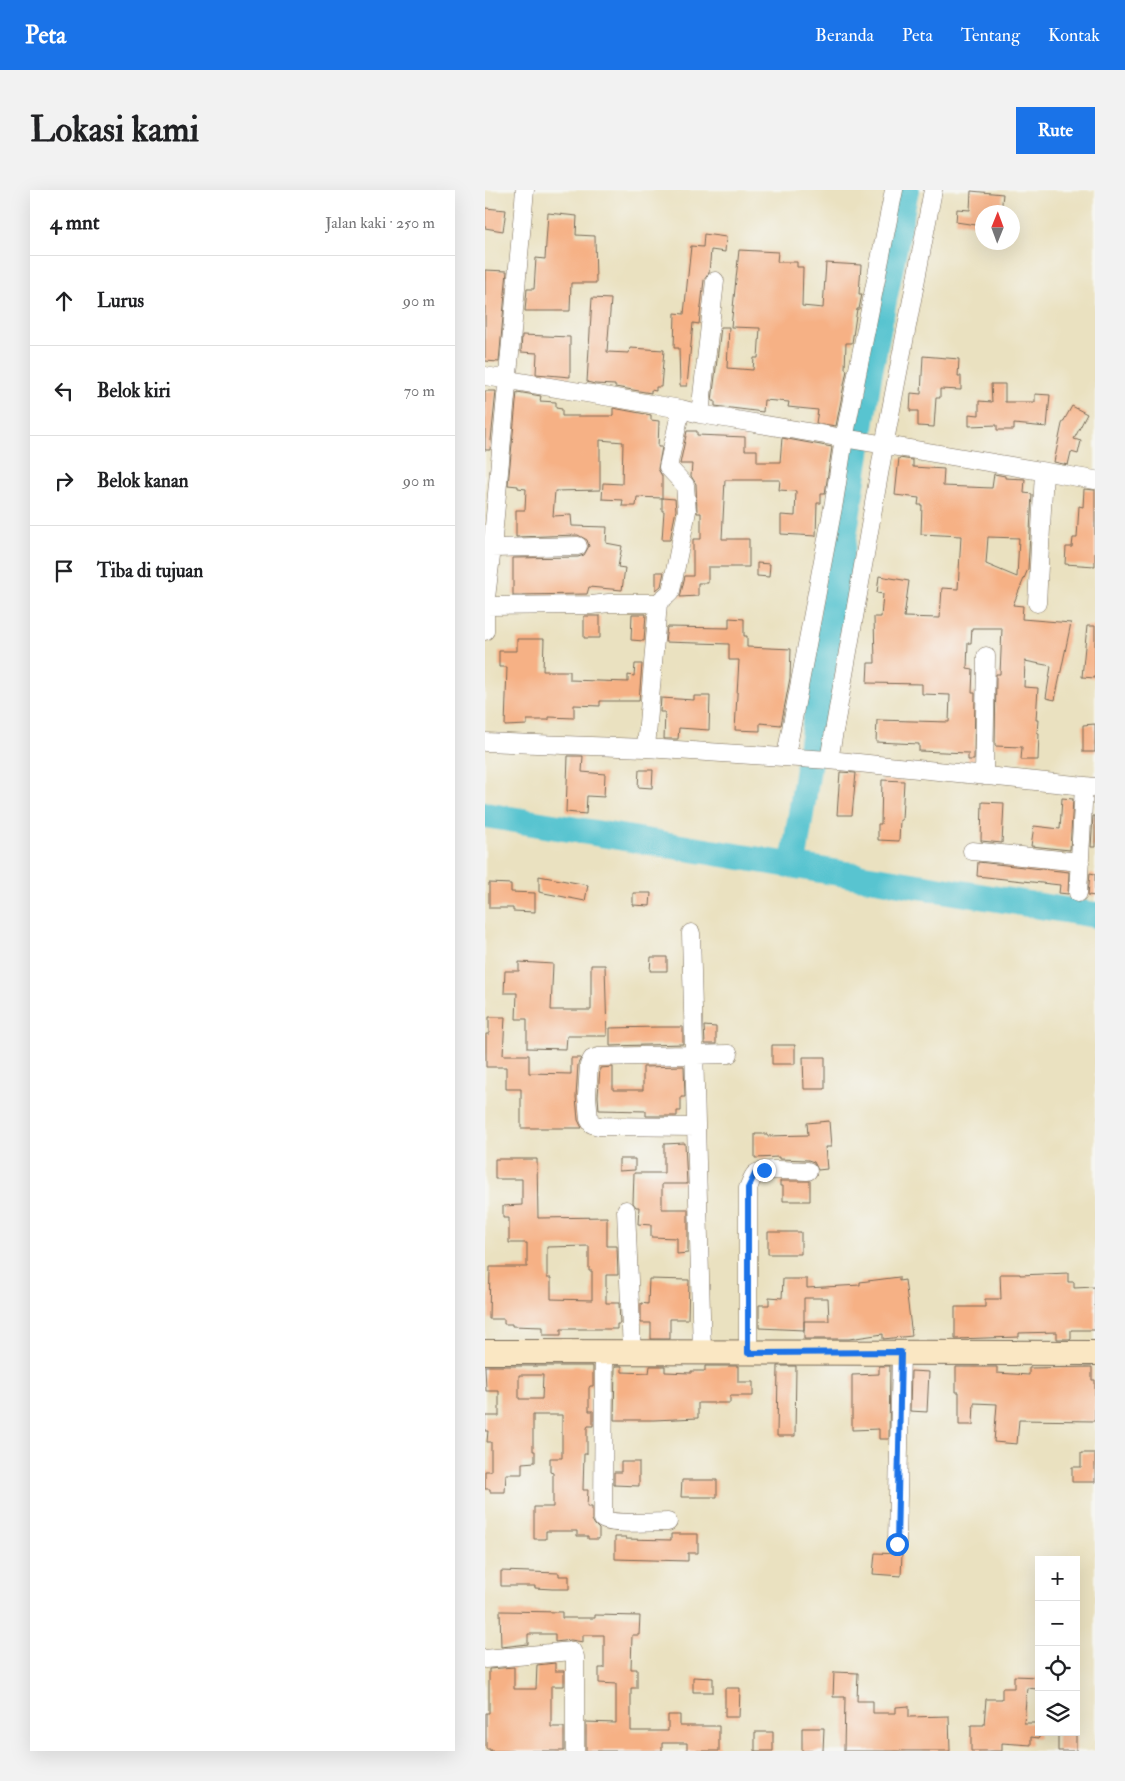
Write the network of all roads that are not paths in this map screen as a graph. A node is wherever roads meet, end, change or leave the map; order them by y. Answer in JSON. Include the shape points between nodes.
{"nodes":[{"id":1,"x":525,"y":190,"type":"edge"},
{"id":2,"x":894,"y":190,"type":"edge"},
{"id":3,"x":933,"y":190,"type":"edge"},
{"id":4,"x":715,"y":282,"type":"dead end"},
{"id":5,"x":485,"y":376,"type":"edge"},
{"id":6,"x":507,"y":379,"type":"junction"},
{"id":7,"x":681,"y":409,"type":"junction"},
{"id":8,"x":700,"y":414,"type":"junction"},
{"id":9,"x":845,"y":439,"type":"junction"},
{"id":10,"x":879,"y":445,"type":"junction"},
{"id":11,"x":1044,"y":472,"type":"junction"},
{"id":12,"x":1095,"y":480,"type":"edge"},
{"id":13,"x":578,"y":546,"type":"dead end"},
{"id":14,"x":492,"y":548,"type":"junction"},
{"id":15,"x":658,"y":603,"type":"junction"},
{"id":16,"x":1037,"y":603,"type":"dead end"},
{"id":17,"x":485,"y":606,"type":"edge"},
{"id":18,"x":485,"y":631,"type":"edge"},
{"id":19,"x":986,"y":656,"type":"dead end"},
{"id":20,"x":485,"y":742,"type":"edge"},
{"id":21,"x":646,"y":748,"type":"junction"},
{"id":22,"x":787,"y":757,"type":"junction"},
{"id":23,"x":824,"y":759,"type":"junction"},
{"id":24,"x":983,"y":776,"type":"junction"},
{"id":25,"x":1090,"y":786,"type":"edge"},
{"id":26,"x":972,"y":851,"type":"dead end"},
{"id":27,"x":1080,"y":862,"type":"junction"},
{"id":28,"x":1079,"y":893,"type":"dead end"},
{"id":29,"x":691,"y":933,"type":"dead end"},
{"id":30,"x":693,"y":1054,"type":"junction"},
{"id":31,"x":729,"y":1054,"type":"dead end"},
{"id":32,"x":696,"y":1126,"type":"junction"},
{"id":33,"x":808,"y":1171,"type":"dead end"},
{"id":34,"x":626,"y":1210,"type":"dead end"},
{"id":35,"x":485,"y":1352,"type":"edge"},
{"id":36,"x":604,"y":1352,"type":"junction"},
{"id":37,"x":632,"y":1352,"type":"junction"},
{"id":38,"x":901,"y":1352,"type":"junction"},
{"id":39,"x":703,"y":1353,"type":"junction"},
{"id":40,"x":748,"y":1353,"type":"junction"},
{"id":41,"x":1095,"y":1353,"type":"edge"},
{"id":42,"x":668,"y":1522,"type":"dead end"},
{"id":43,"x":897,"y":1544,"type":"dead end"},
{"id":44,"x":485,"y":1659,"type":"edge"},
{"id":45,"x":575,"y":1751,"type":"edge"}],
"edges":[{"from":1,"to":6,"type":"street"},
{"from":2,"to":9,"type":"street"},
{"from":3,"to":10,"type":"street"},
{"from":4,"to":8,"type":"street"},
{"from":5,"to":6,"type":"street"},
{"from":6,"to":7,"type":"street"},
{"from":6,"to":14,"type":"street"},
{"from":7,"to":8,"type":"street"},
{"from":7,"to":15,"type":"street","via":[[668,467],[685,485],[687,511],[671,591]]},
{"from":8,"to":9,"type":"street"},
{"from":9,"to":10,"type":"street"},
{"from":9,"to":22,"type":"street"},
{"from":10,"to":11,"type":"street"},
{"from":10,"to":23,"type":"street"},
{"from":11,"to":12,"type":"street"},
{"from":11,"to":16,"type":"street"},
{"from":13,"to":14,"type":"street"},
{"from":14,"to":17,"type":"street"},
{"from":15,"to":17,"type":"street"},
{"from":15,"to":21,"type":"street"},
{"from":17,"to":18,"type":"street"},
{"from":19,"to":24,"type":"street"},
{"from":20,"to":21,"type":"street"},
{"from":21,"to":22,"type":"street"},
{"from":22,"to":23,"type":"street"},
{"from":23,"to":24,"type":"street"},
{"from":24,"to":25,"type":"street"},
{"from":25,"to":27,"type":"street"},
{"from":26,"to":27,"type":"street"},
{"from":27,"to":28,"type":"street"},
{"from":29,"to":30,"type":"street"},
{"from":30,"to":31,"type":"street"},
{"from":30,"to":32,"type":"street"},
{"from":30,"to":32,"type":"street","via":[[598,1057],[589,1065],[587,1096],[589,1119],[599,1126]]},
{"from":32,"to":39,"type":"street"},
{"from":33,"to":40,"type":"street","via":[[764,1170],[755,1174],[748,1188]]},
{"from":34,"to":37,"type":"street"},
{"from":35,"to":36,"type":"street"},
{"from":36,"to":37,"type":"street"},
{"from":36,"to":42,"type":"street","via":[[603,1518],[617,1522]]},
{"from":37,"to":39,"type":"street"},
{"from":38,"to":40,"type":"street"},
{"from":38,"to":41,"type":"street"},
{"from":38,"to":43,"type":"street"},
{"from":39,"to":40,"type":"street"},
{"from":44,"to":45,"type":"street","via":[[572,1650],[575,1657]]}]}
